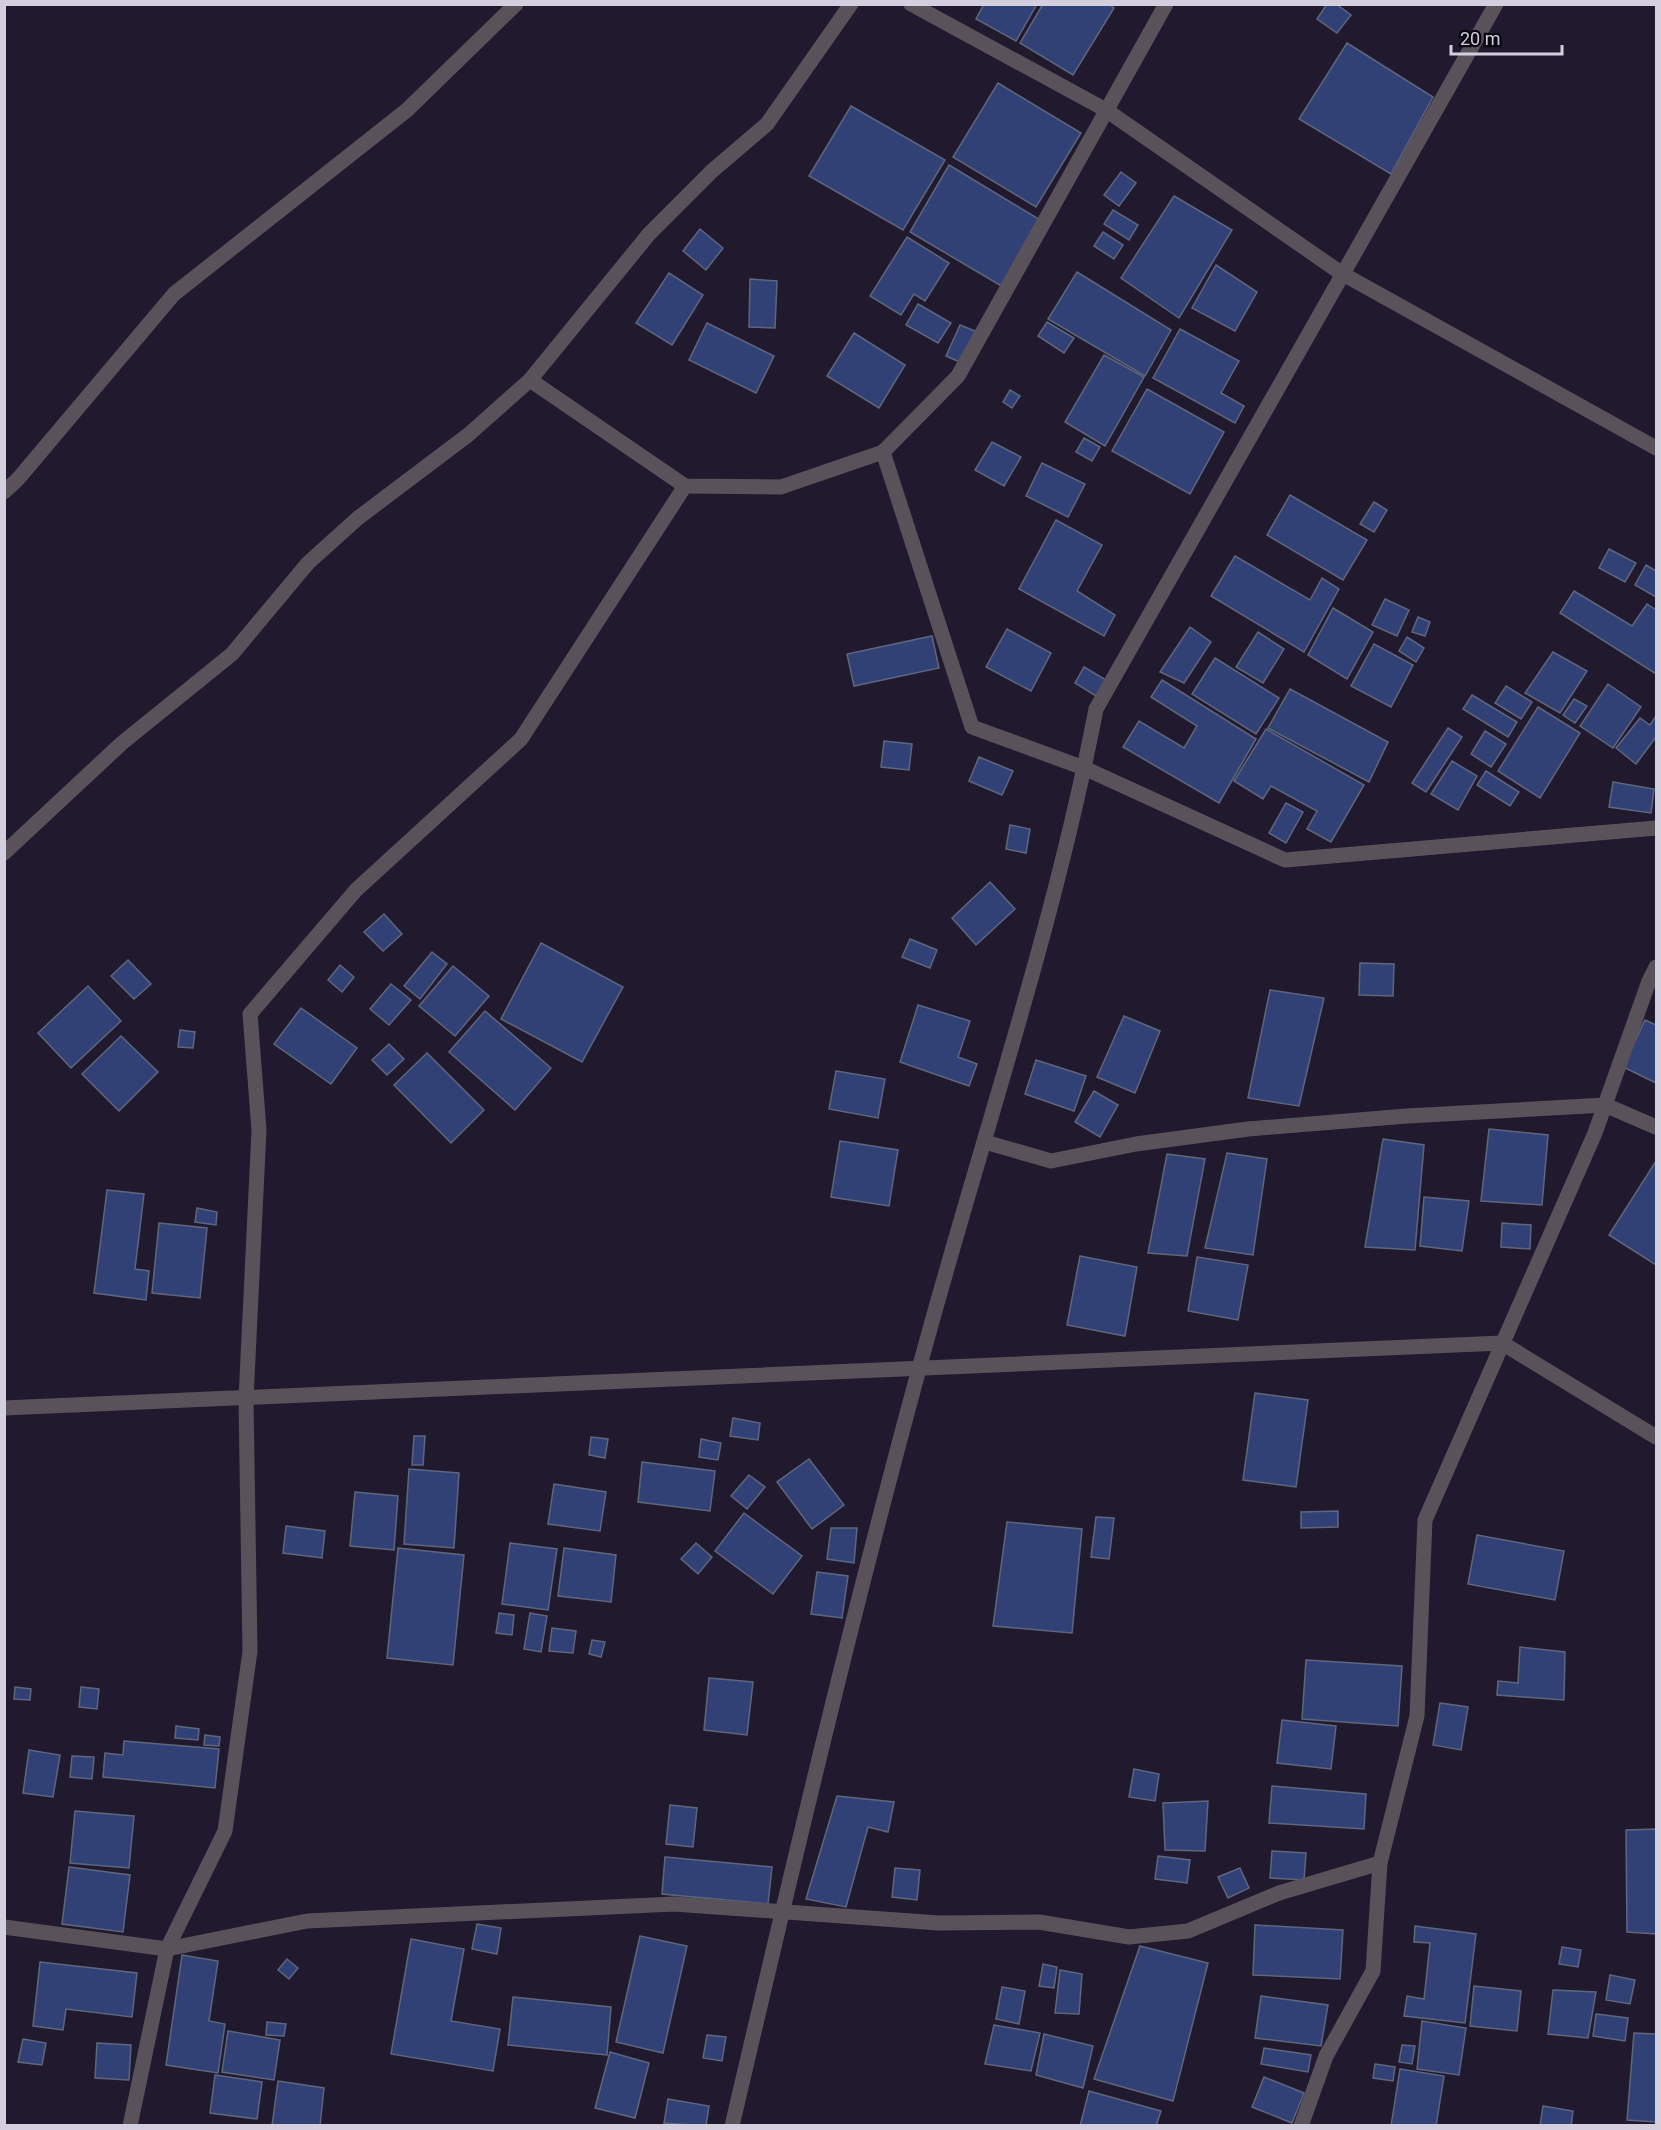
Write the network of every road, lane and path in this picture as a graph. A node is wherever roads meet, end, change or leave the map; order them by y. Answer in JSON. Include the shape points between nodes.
{"nodes":[{"id":1,"x":516,"y":4,"type":"edge"},
{"id":2,"x":851,"y":4,"type":"edge"},
{"id":3,"x":911,"y":4,"type":"edge"},
{"id":4,"x":1166,"y":4,"type":"edge"},
{"id":5,"x":1496,"y":4,"type":"edge"},
{"id":6,"x":1106,"y":110,"type":"junction"},
{"id":7,"x":1341,"y":273,"type":"junction"},
{"id":8,"x":530,"y":380,"type":"junction"},
{"id":9,"x":1656,"y":448,"type":"edge"},
{"id":10,"x":883,"y":452,"type":"junction"},
{"id":11,"x":685,"y":486,"type":"junction"},
{"id":12,"x":4,"y":492,"type":"edge"},
{"id":13,"x":1084,"y":768,"type":"junction"},
{"id":14,"x":1656,"y":828,"type":"edge"},
{"id":15,"x":4,"y":853,"type":"edge"},
{"id":16,"x":1656,"y":967,"type":"edge"},
{"id":17,"x":1605,"y":1105,"type":"junction"},
{"id":18,"x":1656,"y":1127,"type":"edge"},
{"id":19,"x":985,"y":1142,"type":"junction"},
{"id":20,"x":1502,"y":1343,"type":"junction"},
{"id":21,"x":919,"y":1369,"type":"junction"},
{"id":22,"x":246,"y":1399,"type":"junction"},
{"id":23,"x":4,"y":1408,"type":"edge"},
{"id":24,"x":1656,"y":1437,"type":"edge"},
{"id":25,"x":1380,"y":1863,"type":"junction"},
{"id":26,"x":782,"y":1910,"type":"junction"},
{"id":27,"x":4,"y":1927,"type":"edge"},
{"id":28,"x":167,"y":1950,"type":"junction"},
{"id":29,"x":130,"y":2126,"type":"edge"},
{"id":30,"x":732,"y":2126,"type":"edge"},
{"id":31,"x":1301,"y":2126,"type":"edge"}],
"edges":[{"from":1,"to":12,"type":"street","via":[[407,110],[174,294]]},
{"from":2,"to":8,"type":"street","via":[[768,123],[711,171],[649,234]]},
{"from":3,"to":6,"type":"street"},
{"from":4,"to":6,"type":"street"},
{"from":5,"to":7,"type":"street"},
{"from":6,"to":7,"type":"street"},
{"from":6,"to":10,"type":"street","via":[[958,376]]},
{"from":7,"to":9,"type":"street"},
{"from":7,"to":13,"type":"street","via":[[1095,709]]},
{"from":8,"to":11,"type":"street"},
{"from":8,"to":15,"type":"street","via":[[468,435],[358,518],[308,563],[232,654],[122,743]]},
{"from":10,"to":11,"type":"street","via":[[782,487]]},
{"from":10,"to":13,"type":"street","via":[[972,727]]},
{"from":11,"to":22,"type":"street","via":[[521,739],[356,890],[250,1014],[259,1130]]},
{"from":13,"to":14,"type":"street","via":[[1285,860]]},
{"from":13,"to":19,"type":"street","via":[[1030,987]]},
{"from":16,"to":17,"type":"street"},
{"from":17,"to":18,"type":"street"},
{"from":17,"to":19,"type":"street","via":[[1248,1129],[1136,1144],[1051,1161]]},
{"from":17,"to":20,"type":"street"},
{"from":19,"to":21,"type":"street"},
{"from":20,"to":21,"type":"street"},
{"from":20,"to":24,"type":"street"},
{"from":20,"to":25,"type":"street","via":[[1425,1520],[1417,1716]]},
{"from":21,"to":22,"type":"street"},
{"from":21,"to":26,"type":"street"},
{"from":22,"to":23,"type":"street"},
{"from":22,"to":28,"type":"street","via":[[250,1651],[225,1831]]},
{"from":25,"to":26,"type":"street","via":[[1279,1893],[1188,1931],[1129,1937],[1040,1922],[939,1923]]},
{"from":25,"to":31,"type":"street","via":[[1373,1971],[1326,2056]]},
{"from":26,"to":28,"type":"street","via":[[674,1904],[307,1921]]},
{"from":26,"to":30,"type":"street"},
{"from":27,"to":28,"type":"street"},
{"from":28,"to":29,"type":"street"}]}
